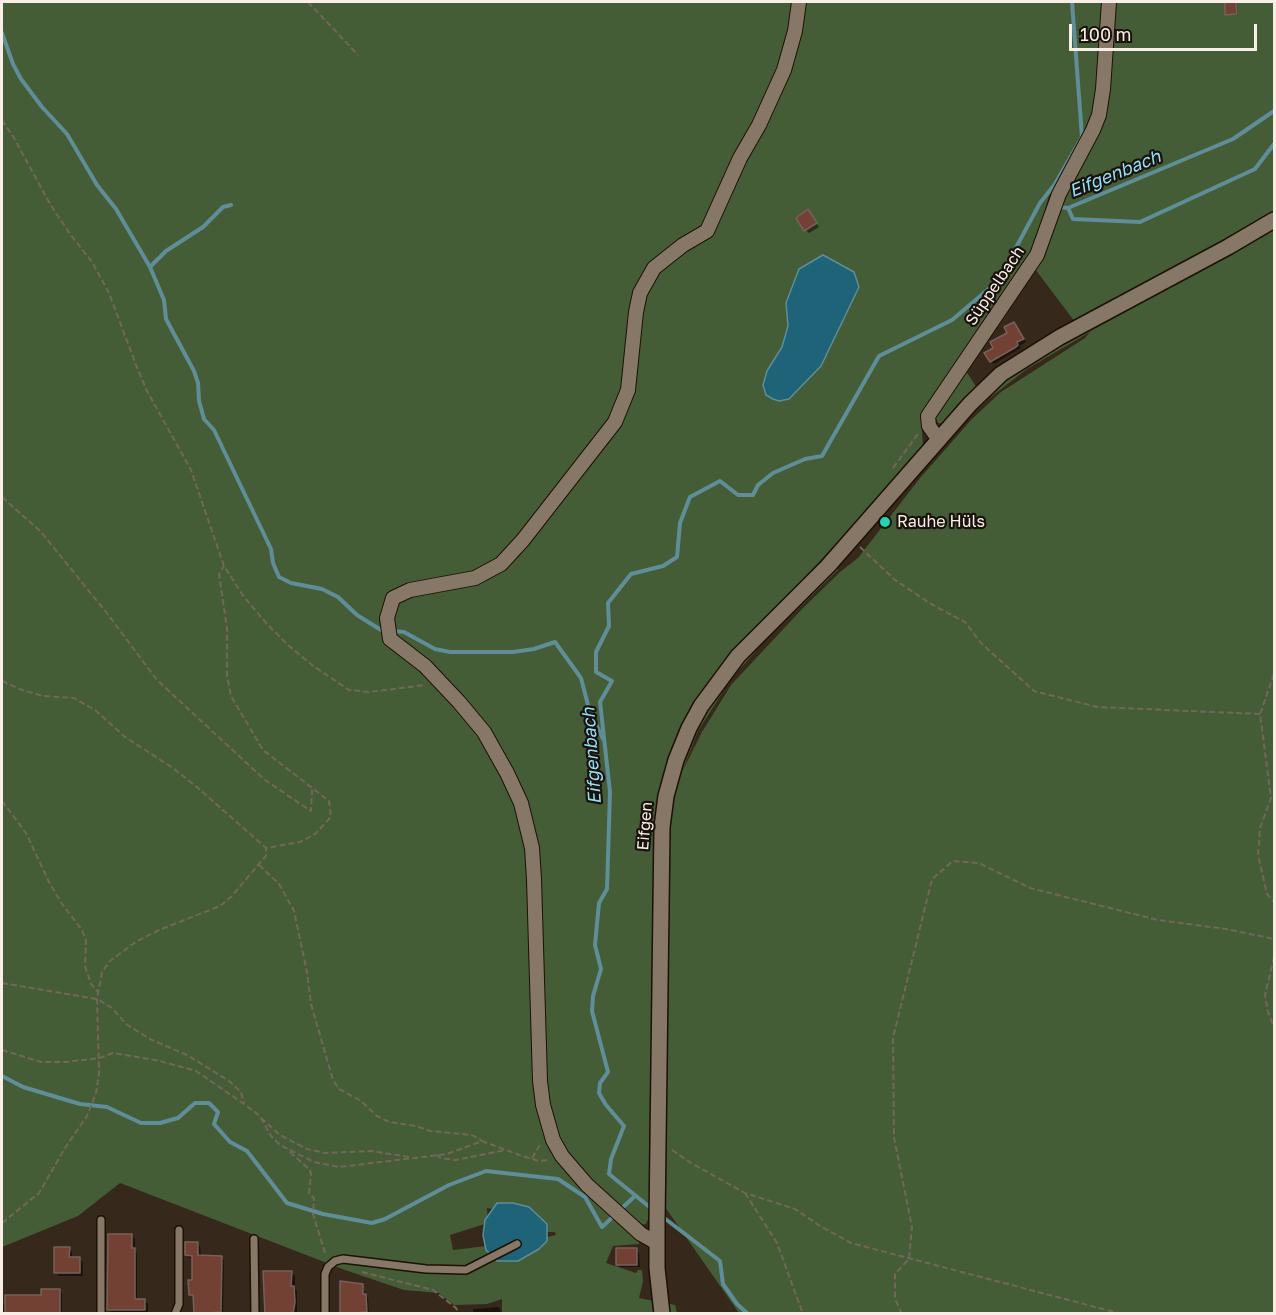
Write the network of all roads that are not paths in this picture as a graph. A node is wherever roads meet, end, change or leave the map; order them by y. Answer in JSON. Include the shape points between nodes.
{"nodes":[{"id":1,"x":799,"y":2,"type":"edge"},
{"id":2,"x":1109,"y":2,"type":"edge"},
{"id":3,"x":1275,"y":220,"type":"edge"},
{"id":4,"x":939,"y":440,"type":"junction"},
{"id":5,"x":101,"y":1220,"type":"dead end"},
{"id":6,"x":179,"y":1230,"type":"dead end"},
{"id":7,"x":657,"y":1238,"type":"junction"},
{"id":8,"x":254,"y":1239,"type":"dead end"},
{"id":9,"x":517,"y":1244,"type":"dead end"},
{"id":10,"x":100,"y":1314,"type":"edge"},
{"id":11,"x":175,"y":1314,"type":"edge"},
{"id":12,"x":255,"y":1314,"type":"edge"},
{"id":13,"x":325,"y":1314,"type":"edge"},
{"id":14,"x":662,"y":1314,"type":"edge"}],
"edges":[{"from":1,"to":7,"type":"street","via":[[784,70],[707,231],[654,268],[640,293],[628,390],[615,422],[501,564],[475,578],[410,590],[393,598],[387,618],[390,639],[425,666],[484,732],[521,803],[532,848],[540,1081],[549,1130],[562,1156],[587,1185],[641,1234]]},
{"from":2,"to":4,"type":"street","name":"Süppelbach","via":[[1099,115],[1059,194],[1037,255],[932,408],[928,421]]},
{"from":3,"to":4,"type":"main road","name":"Eifgen","via":[[1018,362],[986,387]]},
{"from":4,"to":7,"type":"main road","name":"Eifgen","via":[[852,539],[726,670],[689,728],[676,760],[666,796],[661,843]]},
{"from":5,"to":10,"type":"lane"},
{"from":6,"to":11,"type":"lane","via":[[179,1304]]},
{"from":7,"to":14,"type":"main road","name":"Eifgen"},
{"from":8,"to":12,"type":"lane"},
{"from":9,"to":13,"type":"lane","via":[[466,1270],[344,1259],[331,1263],[325,1274]]}]}
